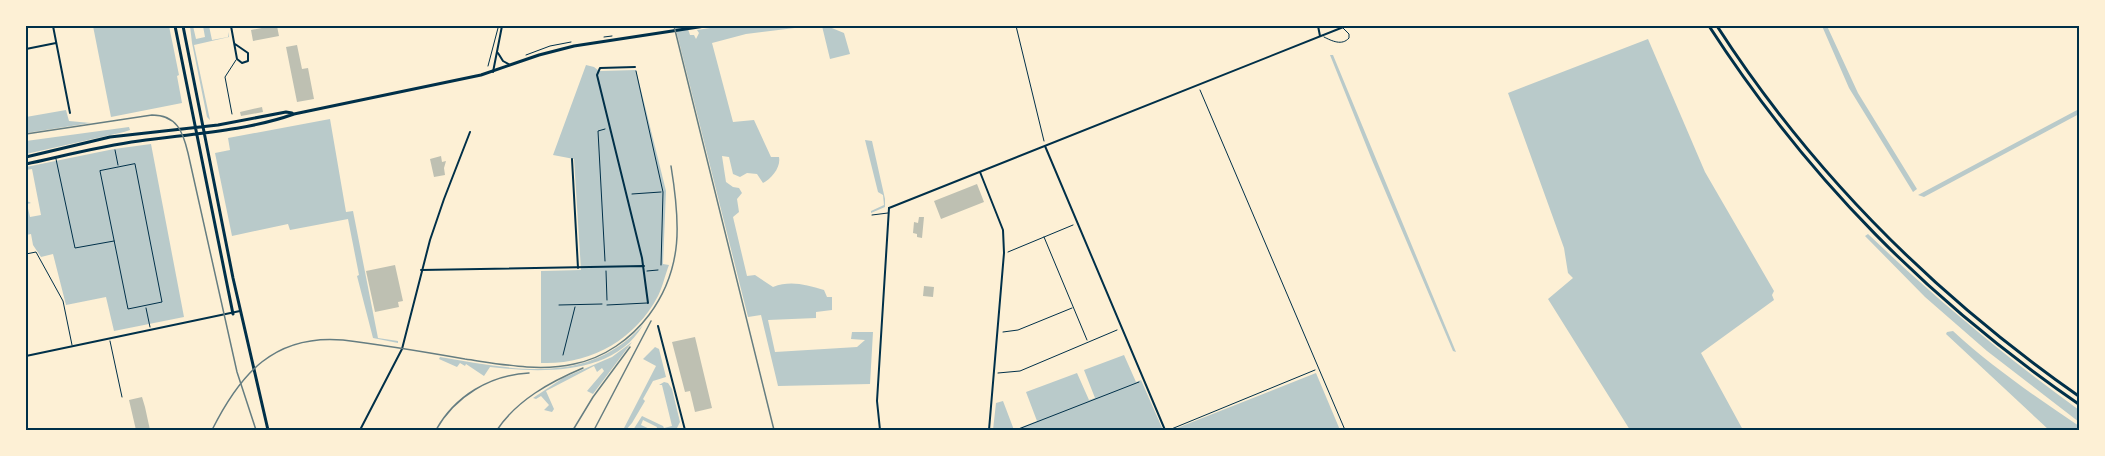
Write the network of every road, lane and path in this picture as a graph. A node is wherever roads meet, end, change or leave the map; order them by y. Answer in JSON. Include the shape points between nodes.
{"nodes":[{"id":1,"x":53,"y":26,"type":"edge"},
{"id":2,"x":175,"y":26,"type":"edge"},
{"id":3,"x":183,"y":26,"type":"edge"},
{"id":4,"x":231,"y":26,"type":"edge"},
{"id":5,"x":500,"y":26,"type":"edge"},
{"id":6,"x":705,"y":26,"type":"edge"},
{"id":7,"x":1016,"y":26,"type":"edge"},
{"id":8,"x":1318,"y":26,"type":"edge"},
{"id":9,"x":1346,"y":26,"type":"edge"},
{"id":10,"x":1708,"y":26,"type":"edge"},
{"id":11,"x":1717,"y":26,"type":"edge"},
{"id":12,"x":1341,"y":28,"type":"junction"},
{"id":13,"x":1320,"y":36,"type":"junction"},
{"id":14,"x":56,"y":43,"type":"junction"},
{"id":15,"x":235,"y":44,"type":"junction"},
{"id":16,"x":26,"y":49,"type":"edge"},
{"id":17,"x":497,"y":50,"type":"junction"},
{"id":18,"x":237,"y":58,"type":"junction"},
{"id":19,"x":488,"y":66,"type":"dead end"},
{"id":20,"x":511,"y":66,"type":"junction"},
{"id":21,"x":635,"y":67,"type":"joint"},
{"id":22,"x":493,"y":72,"type":"junction"},
{"id":23,"x":1198,"y":85,"type":"junction"},
{"id":24,"x":70,"y":113,"type":"dead end"},
{"id":25,"x":232,"y":114,"type":"dead end"},
{"id":26,"x":294,"y":114,"type":"junction"},
{"id":27,"x":195,"y":127,"type":"junction"},
{"id":28,"x":204,"y":127,"type":"junction"},
{"id":29,"x":610,"y":128,"type":"junction"},
{"id":30,"x":205,"y":132,"type":"junction"},
{"id":31,"x":470,"y":132,"type":"dead end"},
{"id":32,"x":197,"y":134,"type":"junction"},
{"id":33,"x":1045,"y":146,"type":"junction"},
{"id":34,"x":115,"y":150,"type":"dead end"},
{"id":35,"x":26,"y":157,"type":"edge"},
{"id":36,"x":56,"y":158,"type":"junction"},
{"id":37,"x":572,"y":159,"type":"dead end"},
{"id":38,"x":26,"y":164,"type":"edge"},
{"id":39,"x":118,"y":167,"type":"junction"},
{"id":40,"x":980,"y":172,"type":"junction"},
{"id":41,"x":663,"y":192,"type":"junction"},
{"id":42,"x":627,"y":194,"type":"junction"},
{"id":43,"x":888,"y":213,"type":"junction"},
{"id":44,"x":872,"y":215,"type":"dead end"},
{"id":45,"x":1078,"y":223,"type":"junction"},
{"id":46,"x":1044,"y":237,"type":"junction"},
{"id":47,"x":114,"y":241,"type":"junction"},
{"id":48,"x":1004,"y":253,"type":"junction"},
{"id":49,"x":26,"y":254,"type":"edge"},
{"id":50,"x":644,"y":266,"type":"junction"},
{"id":51,"x":606,"y":267,"type":"junction"},
{"id":52,"x":578,"y":268,"type":"junction"},
{"id":53,"x":422,"y":270,"type":"junction"},
{"id":54,"x":658,"y":270,"type":"joint"},
{"id":55,"x":645,"y":271,"type":"junction"},
{"id":56,"x":648,"y":303,"type":"joint"},
{"id":57,"x":559,"y":305,"type":"dead end"},
{"id":58,"x":575,"y":305,"type":"junction"},
{"id":59,"x":607,"y":305,"type":"junction"},
{"id":60,"x":146,"y":306,"type":"junction"},
{"id":61,"x":1073,"y":307,"type":"junction"},
{"id":62,"x":241,"y":310,"type":"junction"},
{"id":63,"x":233,"y":314,"type":"junction"},
{"id":64,"x":658,"y":326,"type":"dead end"},
{"id":65,"x":1122,"y":328,"type":"junction"},
{"id":66,"x":151,"y":330,"type":"junction"},
{"id":67,"x":998,"y":332,"type":"junction"},
{"id":68,"x":110,"y":339,"type":"junction"},
{"id":69,"x":1088,"y":342,"type":"junction"},
{"id":70,"x":72,"y":346,"type":"junction"},
{"id":71,"x":563,"y":355,"type":"dead end"},
{"id":72,"x":26,"y":356,"type":"edge"},
{"id":73,"x":1317,"y":369,"type":"junction"},
{"id":74,"x":995,"y":373,"type":"junction"},
{"id":75,"x":1144,"y":380,"type":"junction"},
{"id":76,"x":122,"y":397,"type":"dead end"},
{"id":77,"x":2079,"y":397,"type":"edge"},
{"id":78,"x":2079,"y":405,"type":"edge"},
{"id":79,"x":684,"y":424,"type":"junction"},
{"id":80,"x":268,"y":430,"type":"edge"},
{"id":81,"x":360,"y":430,"type":"edge"},
{"id":82,"x":679,"y":430,"type":"edge"},
{"id":83,"x":685,"y":430,"type":"edge"},
{"id":84,"x":880,"y":430,"type":"edge"},
{"id":85,"x":989,"y":430,"type":"edge"},
{"id":86,"x":1016,"y":430,"type":"edge"},
{"id":87,"x":1166,"y":430,"type":"edge"},
{"id":88,"x":1344,"y":430,"type":"edge"}],
"edges":[{"from":1,"to":14,"type":"street"},
{"from":2,"to":27,"type":"main road"},
{"from":3,"to":28,"type":"main road"},
{"from":4,"to":15,"type":"street"},
{"from":5,"to":17,"type":"street"},
{"from":5,"to":19,"type":"path"},
{"from":6,"to":20,"type":"main road","via":[[552,51]]},
{"from":7,"to":33,"type":"path"},
{"from":8,"to":13,"type":"street"},
{"from":9,"to":12,"type":"street"},
{"from":10,"to":78,"type":"main road","via":[[1782,130],[1869,230],[1994,342]]},
{"from":11,"to":77,"type":"main road","via":[[1786,124],[1872,223],[1964,309]]},
{"from":12,"to":13,"type":"street"},
{"from":12,"to":13,"type":"lane","via":[[1349,34],[1343,42]]},
{"from":13,"to":23,"type":"street"},
{"from":14,"to":16,"type":"street"},
{"from":14,"to":24,"type":"street"},
{"from":15,"to":18,"type":"street"},
{"from":15,"to":18,"type":"street","via":[[249,55],[244,63]]},
{"from":17,"to":20,"type":"street","via":[[503,62]]},
{"from":17,"to":22,"type":"street"},
{"from":18,"to":25,"type":"lane","via":[[225,77]]},
{"from":20,"to":22,"type":"main road"},
{"from":21,"to":29,"type":"street","via":[[597,71]]},
{"from":21,"to":41,"type":"path"},
{"from":22,"to":26,"type":"main road"},
{"from":23,"to":33,"type":"street"},
{"from":23,"to":73,"type":"path"},
{"from":26,"to":28,"type":"main road","via":[[286,112]]},
{"from":26,"to":30,"type":"main road"},
{"from":27,"to":28,"type":"main road"},
{"from":27,"to":32,"type":"main road"},
{"from":27,"to":35,"type":"main road","via":[[110,137]]},
{"from":28,"to":30,"type":"main road"},
{"from":29,"to":42,"type":"street"},
{"from":29,"to":51,"type":"path","via":[[598,131]]},
{"from":30,"to":32,"type":"main road"},
{"from":30,"to":62,"type":"main road"},
{"from":31,"to":53,"type":"street"},
{"from":32,"to":36,"type":"main road"},
{"from":32,"to":63,"type":"main road"},
{"from":33,"to":40,"type":"street"},
{"from":33,"to":45,"type":"street"},
{"from":34,"to":39,"type":"lane"},
{"from":36,"to":38,"type":"main road"},
{"from":36,"to":47,"type":"lane","via":[[75,248]]},
{"from":37,"to":52,"type":"street"},
{"from":39,"to":47,"type":"lane","via":[[100,171]]},
{"from":39,"to":60,"type":"lane","via":[[135,164],[162,302]]},
{"from":40,"to":43,"type":"street","via":[[889,208]]},
{"from":40,"to":48,"type":"street","via":[[1003,230]]},
{"from":41,"to":42,"type":"path"},
{"from":41,"to":54,"type":"path"},
{"from":42,"to":50,"type":"street"},
{"from":43,"to":44,"type":"lane"},
{"from":43,"to":84,"type":"street","via":[[877,401]]},
{"from":45,"to":46,"type":"path"},
{"from":45,"to":65,"type":"street"},
{"from":46,"to":48,"type":"path"},
{"from":46,"to":61,"type":"path"},
{"from":47,"to":60,"type":"lane","via":[[128,309]]},
{"from":48,"to":67,"type":"street"},
{"from":49,"to":70,"type":"lane","via":[[36,252],[63,301]]},
{"from":50,"to":51,"type":"street"},
{"from":50,"to":55,"type":"street"},
{"from":51,"to":52,"type":"street"},
{"from":51,"to":59,"type":"path"},
{"from":52,"to":53,"type":"street"},
{"from":53,"to":81,"type":"street","via":[[402,349]]},
{"from":54,"to":55,"type":"lane"},
{"from":55,"to":56,"type":"street"},
{"from":56,"to":59,"type":"lane"},
{"from":57,"to":58,"type":"path"},
{"from":58,"to":59,"type":"path"},
{"from":58,"to":71,"type":"path"},
{"from":60,"to":66,"type":"lane"},
{"from":61,"to":67,"type":"path","via":[[1018,330]]},
{"from":61,"to":69,"type":"path"},
{"from":62,"to":63,"type":"street"},
{"from":62,"to":80,"type":"main road"},
{"from":63,"to":66,"type":"street"},
{"from":64,"to":79,"type":"street"},
{"from":65,"to":69,"type":"path"},
{"from":65,"to":75,"type":"street"},
{"from":66,"to":68,"type":"street"},
{"from":67,"to":74,"type":"street"},
{"from":68,"to":70,"type":"street"},
{"from":68,"to":76,"type":"lane"},
{"from":69,"to":74,"type":"path","via":[[1020,371]]},
{"from":70,"to":72,"type":"street"},
{"from":73,"to":87,"type":"path"},
{"from":73,"to":88,"type":"path"},
{"from":74,"to":85,"type":"street"},
{"from":75,"to":86,"type":"path"},
{"from":75,"to":87,"type":"street"},
{"from":79,"to":82,"type":"street"},
{"from":79,"to":83,"type":"street"}]}
